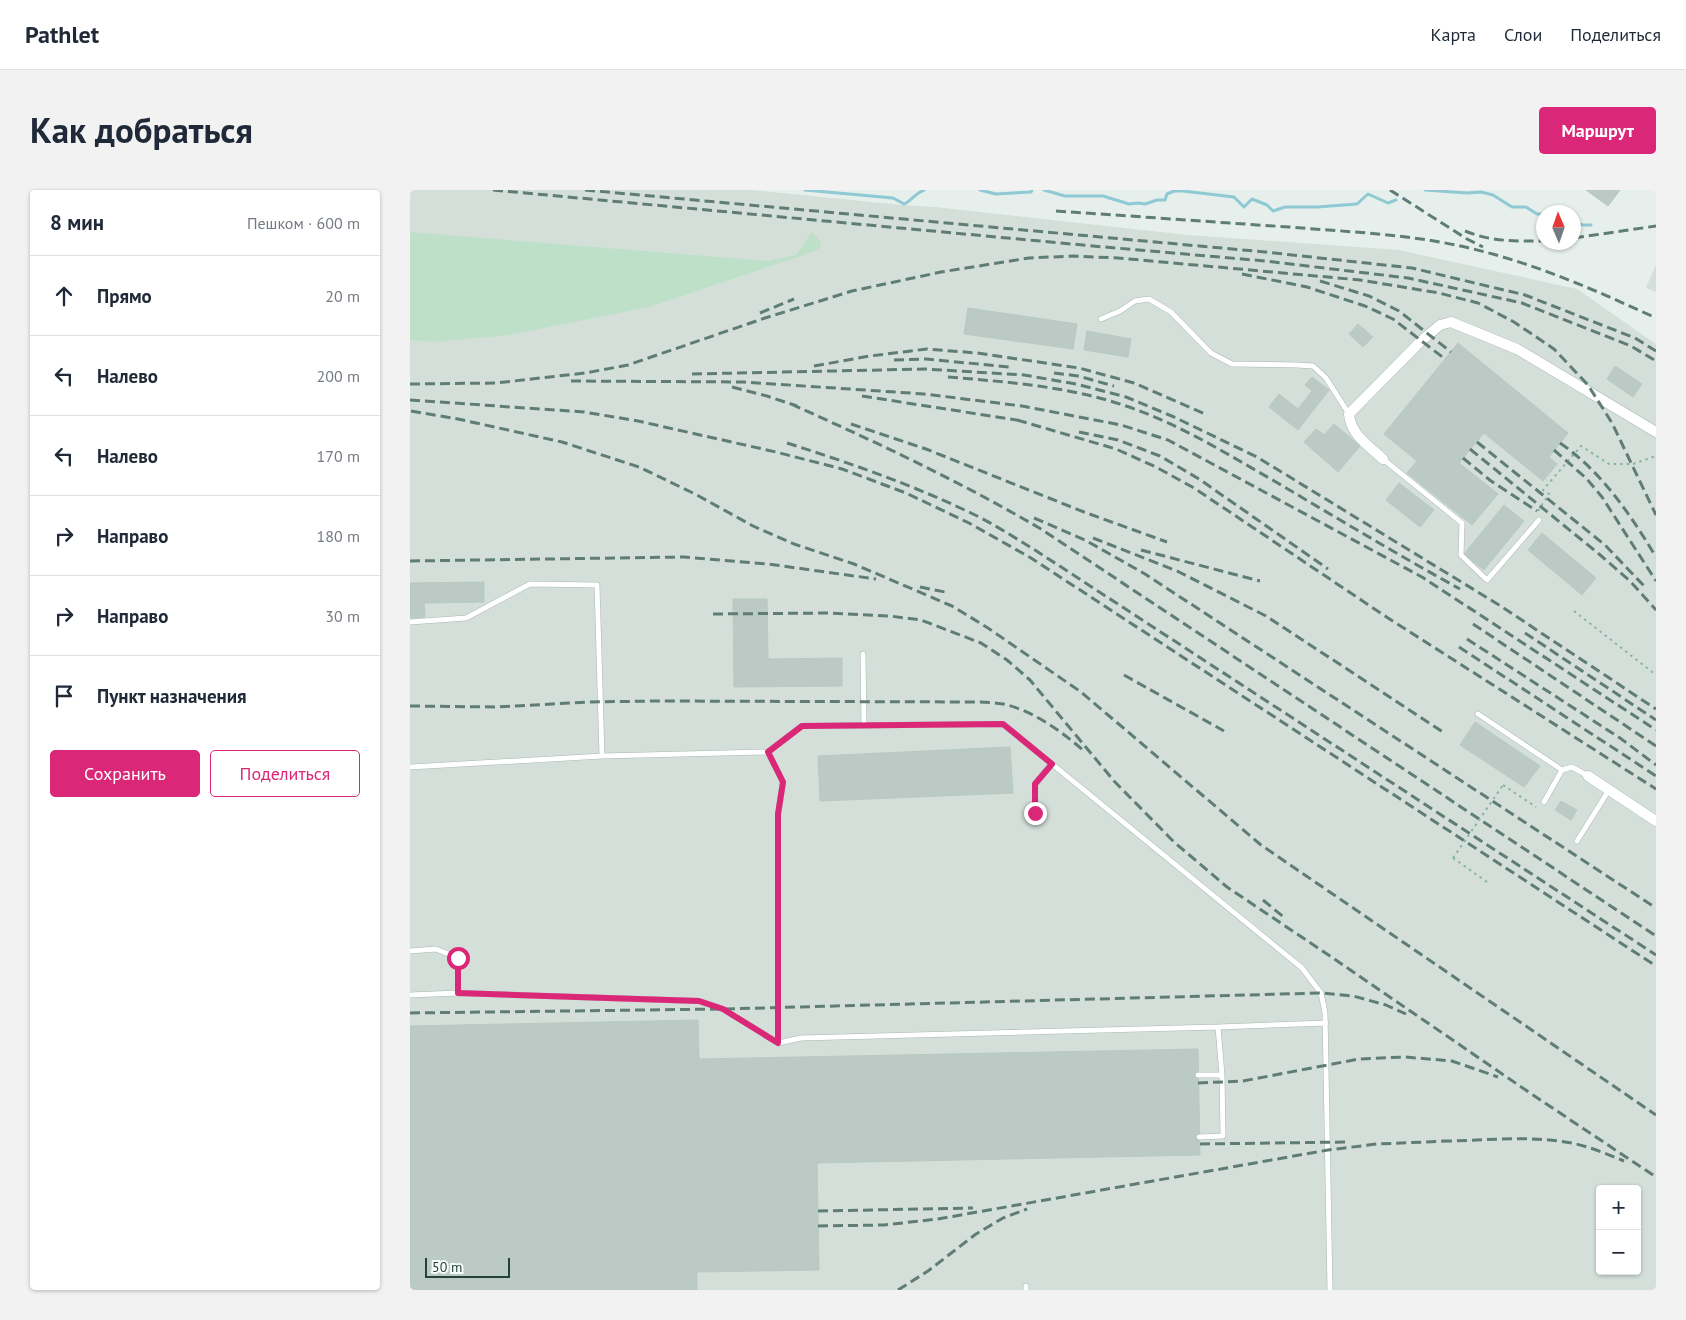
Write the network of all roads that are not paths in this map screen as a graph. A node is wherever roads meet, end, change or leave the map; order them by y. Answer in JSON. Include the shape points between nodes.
{"nodes":[{"id":1,"x":1101,"y":319,"type":"dead end"},
{"id":2,"x":1349,"y":414,"type":"junction"},
{"id":3,"x":1656,"y":432,"type":"edge"},
{"id":4,"x":1383,"y":459,"type":"joint"},
{"id":5,"x":1540,"y":520,"type":"road end"},
{"id":6,"x":410,"y":622,"type":"edge"},
{"id":7,"x":863,"y":654,"type":"dead end"},
{"id":8,"x":1478,"y":714,"type":"dead end"},
{"id":9,"x":864,"y":725,"type":"junction"},
{"id":10,"x":768,"y":752,"type":"junction"},
{"id":11,"x":602,"y":756,"type":"junction"},
{"id":12,"x":1052,"y":764,"type":"junction"},
{"id":13,"x":410,"y":767,"type":"edge"},
{"id":14,"x":1562,"y":770,"type":"junction"},
{"id":15,"x":1588,"y":776,"type":"joint"},
{"id":16,"x":1609,"y":790,"type":"junction"},
{"id":17,"x":1544,"y":802,"type":"dead end"},
{"id":18,"x":1035,"y":813,"type":"dead end"},
{"id":19,"x":1656,"y":821,"type":"edge"},
{"id":20,"x":1577,"y":841,"type":"dead end"},
{"id":21,"x":410,"y":951,"type":"edge"},
{"id":22,"x":458,"y":993,"type":"junction"},
{"id":23,"x":410,"y":995,"type":"edge"},
{"id":24,"x":1326,"y":1023,"type":"junction"},
{"id":25,"x":1218,"y":1027,"type":"junction"},
{"id":26,"x":778,"y":1043,"type":"junction"},
{"id":27,"x":1222,"y":1074,"type":"junction"},
{"id":28,"x":1198,"y":1075,"type":"dead end"},
{"id":29,"x":1199,"y":1137,"type":"dead end"},
{"id":30,"x":1330,"y":1290,"type":"edge"}],
"edges":[{"from":1,"to":2,"type":"lane","via":[[1135,301],[1149,299],[1171,312],[1211,353],[1232,364],[1313,366],[1326,378]]},
{"from":2,"to":3,"type":"street","via":[[1421,341],[1440,325],[1451,322],[1518,349]]},
{"from":2,"to":4,"type":"street","via":[[1354,430]]},
{"from":4,"to":5,"type":"lane","via":[[1462,523],[1461,555],[1487,580]]},
{"from":6,"to":11,"type":"lane","via":[[466,618],[530,584],[597,585]]},
{"from":7,"to":9,"type":"lane"},
{"from":8,"to":14,"type":"lane"},
{"from":9,"to":10,"type":"lane","via":[[802,726]]},
{"from":9,"to":12,"type":"lane","via":[[1003,724]]},
{"from":10,"to":11,"type":"lane"},
{"from":10,"to":26,"type":"lane","via":[[783,782],[778,814]]},
{"from":11,"to":13,"type":"lane"},
{"from":12,"to":18,"type":"lane","via":[[1035,784]]},
{"from":12,"to":24,"type":"lane","via":[[1302,968],[1321,993]]},
{"from":14,"to":15,"type":"lane","via":[[1572,767]]},
{"from":14,"to":17,"type":"lane"},
{"from":15,"to":16,"type":"street"},
{"from":16,"to":19,"type":"street"},
{"from":16,"to":20,"type":"lane"},
{"from":21,"to":22,"type":"lane","via":[[436,949],[458,958]]},
{"from":22,"to":23,"type":"lane"},
{"from":22,"to":26,"type":"lane","via":[[699,1001],[723,1009]]},
{"from":24,"to":25,"type":"lane"},
{"from":24,"to":30,"type":"lane"},
{"from":25,"to":26,"type":"lane","via":[[801,1038]]},
{"from":25,"to":27,"type":"lane"},
{"from":27,"to":28,"type":"lane"},
{"from":27,"to":29,"type":"lane","via":[[1223,1136]]}]}
